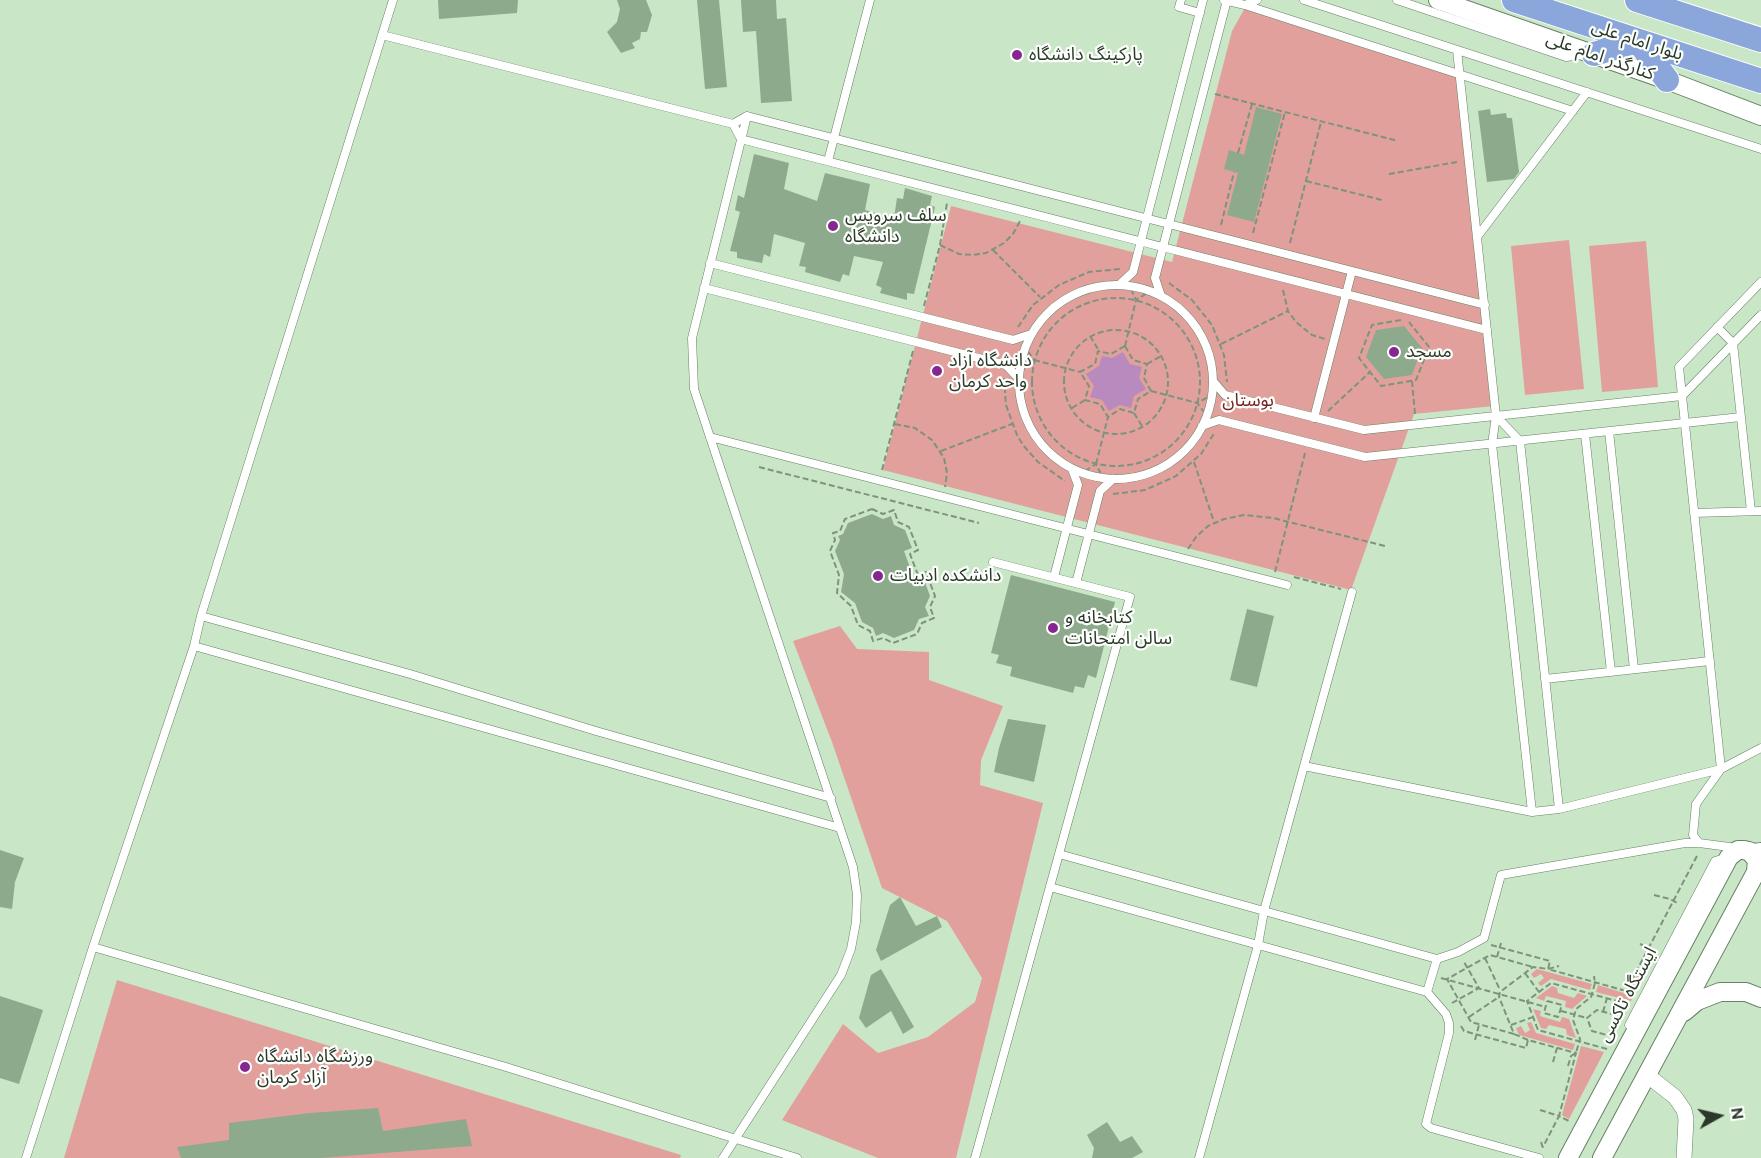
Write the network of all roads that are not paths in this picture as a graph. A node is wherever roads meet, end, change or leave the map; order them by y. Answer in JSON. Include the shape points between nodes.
{"nodes":[{"id":1,"x":393,"y":0,"type":"edge"},
{"id":2,"x":870,"y":0,"type":"edge"},
{"id":3,"x":1181,"y":0,"type":"edge"},
{"id":4,"x":1203,"y":0,"type":"edge"},
{"id":5,"x":1225,"y":0,"type":"edge"},
{"id":6,"x":1257,"y":0,"type":"edge"},
{"id":7,"x":1304,"y":0,"type":"edge"},
{"id":8,"x":1397,"y":0,"type":"edge"},
{"id":9,"x":1438,"y":0,"type":"edge"},
{"id":10,"x":1514,"y":0,"type":"edge"},
{"id":11,"x":1637,"y":0,"type":"edge"},
{"id":12,"x":1245,"y":5,"type":"junction"},
{"id":13,"x":1200,"y":13,"type":"junction"},
{"id":14,"x":382,"y":34,"type":"junction"},
{"id":15,"x":1761,"y":40,"type":"edge"},
{"id":16,"x":1638,"y":41,"type":"junction"},
{"id":17,"x":1457,"y":50,"type":"junction"},
{"id":18,"x":1594,"y":54,"type":"junction"},
{"id":19,"x":1460,"y":75,"type":"junction"},
{"id":20,"x":1667,"y":80,"type":"junction"},
{"id":21,"x":1761,"y":81,"type":"edge"},
{"id":22,"x":1587,"y":92,"type":"junction"},
{"id":23,"x":1573,"y":111,"type":"junction"},
{"id":24,"x":747,"y":116,"type":"junction"},
{"id":25,"x":1761,"y":116,"type":"edge"},
{"id":26,"x":733,"y":124,"type":"junction"},
{"id":27,"x":834,"y":138,"type":"junction"},
{"id":28,"x":741,"y":139,"type":"junction"},
{"id":29,"x":1761,"y":149,"type":"edge"},
{"id":30,"x":828,"y":161,"type":"junction"},
{"id":31,"x":1147,"y":218,"type":"junction"},
{"id":32,"x":1169,"y":224,"type":"junction"},
{"id":33,"x":1477,"y":237,"type":"junction"},
{"id":34,"x":1141,"y":241,"type":"junction"},
{"id":35,"x":1163,"y":247,"type":"junction"},
{"id":36,"x":710,"y":263,"type":"junction"},
{"id":37,"x":1353,"y":271,"type":"junction"},
{"id":38,"x":1128,"y":282,"type":"junction"},
{"id":39,"x":1761,"y":282,"type":"edge"},
{"id":40,"x":704,"y":288,"type":"junction"},
{"id":41,"x":1154,"y":289,"type":"junction"},
{"id":42,"x":1347,"y":294,"type":"junction"},
{"id":43,"x":1485,"y":305,"type":"junction"},
{"id":44,"x":1761,"y":315,"type":"edge"},
{"id":45,"x":1717,"y":327,"type":"junction"},
{"id":46,"x":1487,"y":330,"type":"junction"},
{"id":47,"x":1031,"y":334,"type":"junction"},
{"id":48,"x":1733,"y":343,"type":"junction"},
{"id":49,"x":1019,"y":379,"type":"junction"},
{"id":50,"x":1213,"y":381,"type":"junction"},
{"id":51,"x":1682,"y":396,"type":"junction"},
{"id":52,"x":1496,"y":416,"type":"junction"},
{"id":53,"x":1741,"y":417,"type":"junction"},
{"id":54,"x":1314,"y":418,"type":"junction"},
{"id":55,"x":1684,"y":423,"type":"junction"},
{"id":56,"x":1202,"y":426,"type":"junction"},
{"id":57,"x":1609,"y":431,"type":"junction"},
{"id":58,"x":1585,"y":434,"type":"junction"},
{"id":59,"x":710,"y":437,"type":"junction"},
{"id":60,"x":1520,"y":441,"type":"junction"},
{"id":61,"x":1492,"y":444,"type":"junction"},
{"id":62,"x":1076,"y":473,"type":"junction"},
{"id":63,"x":1108,"y":481,"type":"junction"},
{"id":64,"x":1761,"y":511,"type":"edge"},
{"id":65,"x":1751,"y":512,"type":"junction"},
{"id":66,"x":1694,"y":513,"type":"junction"},
{"id":67,"x":1066,"y":528,"type":"junction"},
{"id":68,"x":1088,"y":534,"type":"junction"},
{"id":69,"x":993,"y":562,"type":"dead end"},
{"id":70,"x":1054,"y":578,"type":"junction"},
{"id":71,"x":1076,"y":583,"type":"junction"},
{"id":72,"x":1287,"y":585,"type":"dead end"},
{"id":73,"x":1352,"y":592,"type":"dead end"},
{"id":74,"x":201,"y":616,"type":"junction"},
{"id":75,"x":194,"y":646,"type":"junction"},
{"id":76,"x":1710,"y":661,"type":"junction"},
{"id":77,"x":1634,"y":669,"type":"junction"},
{"id":78,"x":1611,"y":672,"type":"junction"},
{"id":79,"x":1545,"y":679,"type":"junction"},
{"id":80,"x":1761,"y":748,"type":"edge"},
{"id":81,"x":1304,"y":766,"type":"junction"},
{"id":82,"x":1721,"y":769,"type":"junction"},
{"id":83,"x":831,"y":798,"type":"junction"},
{"id":84,"x":1559,"y":809,"type":"junction"},
{"id":85,"x":1532,"y":812,"type":"junction"},
{"id":86,"x":840,"y":828,"type":"junction"},
{"id":87,"x":1701,"y":846,"type":"junction"},
{"id":88,"x":1746,"y":853,"type":"edge"},
{"id":89,"x":1059,"y":854,"type":"junction"},
{"id":90,"x":1050,"y":887,"type":"junction"},
{"id":91,"x":1264,"y":911,"type":"junction"},
{"id":92,"x":1258,"y":945,"type":"junction"},
{"id":93,"x":93,"y":947,"type":"junction"},
{"id":94,"x":1437,"y":959,"type":"junction"},
{"id":95,"x":1427,"y":992,"type":"junction"},
{"id":96,"x":1761,"y":998,"type":"edge"},
{"id":97,"x":1678,"y":1017,"type":"junction"},
{"id":98,"x":1647,"y":1075,"type":"junction"},
{"id":99,"x":736,"y":1138,"type":"junction"},
{"id":100,"x":26,"y":1158,"type":"edge"},
{"id":101,"x":723,"y":1158,"type":"edge"},
{"id":102,"x":797,"y":1158,"type":"edge"},
{"id":103,"x":975,"y":1158,"type":"edge"},
{"id":104,"x":1199,"y":1158,"type":"edge"},
{"id":105,"x":1539,"y":1158,"type":"edge"},
{"id":106,"x":1568,"y":1158,"type":"edge"},
{"id":107,"x":1602,"y":1158,"type":"edge"},
{"id":108,"x":1684,"y":1158,"type":"edge"}],
"edges":[{"from":1,"to":14,"type":"lane"},
{"from":2,"to":27,"type":"lane"},
{"from":3,"to":13,"type":"lane","via":[[1179,7]]},
{"from":4,"to":13,"type":"lane"},
{"from":5,"to":12,"type":"lane"},
{"from":5,"to":32,"type":"lane"},
{"from":6,"to":12,"type":"lane"},
{"from":7,"to":17,"type":"lane"},
{"from":8,"to":18,"type":"lane","via":[[1566,57]]},
{"from":9,"to":18,"type":"street","name":"کنارگذر امام علی"},
{"from":10,"to":16,"type":"highway","name":"بلوار امام علی"},
{"from":11,"to":15,"type":"highway"},
{"from":12,"to":19,"type":"lane"},
{"from":13,"to":31,"type":"lane"},
{"from":14,"to":26,"type":"lane"},
{"from":14,"to":74,"type":"lane"},
{"from":16,"to":18,"type":"highway"},
{"from":16,"to":20,"type":"highway"},
{"from":16,"to":21,"type":"highway","name":"بلوار امام علی"},
{"from":17,"to":19,"type":"lane"},
{"from":17,"to":22,"type":"lane"},
{"from":18,"to":20,"type":"street","name":"کنارگذر امام علی"},
{"from":19,"to":23,"type":"lane"},
{"from":19,"to":33,"type":"lane"},
{"from":20,"to":25,"type":"street","name":"کنارگذر امام علی"},
{"from":22,"to":23,"type":"lane"},
{"from":22,"to":29,"type":"lane"},
{"from":23,"to":33,"type":"lane"},
{"from":24,"to":26,"type":"lane"},
{"from":24,"to":27,"type":"lane"},
{"from":24,"to":28,"type":"lane"},
{"from":26,"to":28,"type":"lane"},
{"from":27,"to":30,"type":"lane"},
{"from":27,"to":31,"type":"lane"},
{"from":28,"to":30,"type":"lane"},
{"from":28,"to":36,"type":"lane"},
{"from":30,"to":34,"type":"lane"},
{"from":31,"to":32,"type":"lane"},
{"from":31,"to":34,"type":"lane"},
{"from":32,"to":35,"type":"lane"},
{"from":32,"to":37,"type":"lane"},
{"from":33,"to":43,"type":"lane"},
{"from":34,"to":35,"type":"lane"},
{"from":34,"to":38,"type":"lane"},
{"from":35,"to":41,"type":"lane"},
{"from":35,"to":42,"type":"lane"},
{"from":36,"to":40,"type":"lane"},
{"from":36,"to":47,"type":"lane","via":[[1013,340]]},
{"from":37,"to":42,"type":"lane"},
{"from":37,"to":43,"type":"lane"},
{"from":38,"to":41,"type":"lane"},
{"from":38,"to":47,"type":"lane","via":[[1068,297]]},
{"from":39,"to":45,"type":"lane"},
{"from":40,"to":49,"type":"lane","via":[[1006,365]]},
{"from":40,"to":59,"type":"lane","via":[[692,338],[694,389]]},
{"from":41,"to":50,"type":"lane","via":[[1186,315],[1198,331],[1207,350]]},
{"from":42,"to":46,"type":"lane"},
{"from":42,"to":54,"type":"lane"},
{"from":43,"to":46,"type":"lane"},
{"from":44,"to":48,"type":"lane"},
{"from":45,"to":48,"type":"lane"},
{"from":45,"to":51,"type":"lane","via":[[1678,367]]},
{"from":46,"to":52,"type":"lane"},
{"from":47,"to":49,"type":"lane"},
{"from":48,"to":51,"type":"lane"},
{"from":48,"to":53,"type":"lane"},
{"from":49,"to":62,"type":"lane","via":[[1023,409],[1035,436]]},
{"from":50,"to":54,"type":"lane","via":[[1225,395]]},
{"from":50,"to":56,"type":"lane"},
{"from":51,"to":52,"type":"lane"},
{"from":51,"to":55,"type":"lane"},
{"from":52,"to":54,"type":"lane","via":[[1364,430]]},
{"from":52,"to":60,"type":"lane"},
{"from":52,"to":61,"type":"lane"},
{"from":53,"to":55,"type":"lane"},
{"from":53,"to":65,"type":"lane"},
{"from":55,"to":57,"type":"lane"},
{"from":55,"to":66,"type":"lane"},
{"from":56,"to":61,"type":"lane","via":[[1219,420],[1365,457]]},
{"from":56,"to":63,"type":"lane","via":[[1185,450],[1161,468]]},
{"from":57,"to":58,"type":"lane"},
{"from":57,"to":77,"type":"lane"},
{"from":58,"to":60,"type":"lane"},
{"from":58,"to":78,"type":"lane"},
{"from":59,"to":67,"type":"lane"},
{"from":59,"to":83,"type":"lane"},
{"from":60,"to":61,"type":"lane"},
{"from":60,"to":79,"type":"lane"},
{"from":61,"to":85,"type":"lane"},
{"from":62,"to":63,"type":"lane"},
{"from":62,"to":67,"type":"lane","via":[[1078,485]]},
{"from":63,"to":68,"type":"lane","via":[[1100,491]]},
{"from":64,"to":65,"type":"lane"},
{"from":65,"to":66,"type":"lane"},
{"from":66,"to":76,"type":"lane"},
{"from":67,"to":68,"type":"lane"},
{"from":67,"to":70,"type":"lane"},
{"from":68,"to":71,"type":"lane"},
{"from":68,"to":72,"type":"lane"},
{"from":69,"to":70,"type":"lane"},
{"from":70,"to":71,"type":"lane"},
{"from":71,"to":89,"type":"lane","via":[[1130,597]]},
{"from":73,"to":81,"type":"lane"},
{"from":74,"to":75,"type":"lane"},
{"from":74,"to":83,"type":"lane"},
{"from":75,"to":86,"type":"lane"},
{"from":75,"to":93,"type":"lane"},
{"from":76,"to":77,"type":"lane"},
{"from":76,"to":82,"type":"lane"},
{"from":77,"to":78,"type":"lane"},
{"from":78,"to":79,"type":"lane"},
{"from":79,"to":84,"type":"lane"},
{"from":80,"to":82,"type":"lane"},
{"from":81,"to":85,"type":"lane"},
{"from":81,"to":91,"type":"lane"},
{"from":82,"to":84,"type":"lane"},
{"from":82,"to":87,"type":"lane","via":[[1696,804],[1694,835]]},
{"from":83,"to":86,"type":"lane"},
{"from":84,"to":85,"type":"lane"},
{"from":86,"to":99,"type":"lane","via":[[853,867],[857,895],[851,949],[841,975]]},
{"from":87,"to":88,"type":"lane"},
{"from":87,"to":94,"type":"lane","via":[[1685,843],[1501,875],[1484,938]]},
{"from":88,"to":97,"type":"street","via":[[1757,860],[1756,872]]},
{"from":88,"to":106,"type":"street"},
{"from":89,"to":90,"type":"lane"},
{"from":89,"to":91,"type":"lane"},
{"from":90,"to":92,"type":"lane"},
{"from":90,"to":103,"type":"lane"},
{"from":91,"to":92,"type":"lane"},
{"from":91,"to":94,"type":"lane"},
{"from":92,"to":95,"type":"lane"},
{"from":92,"to":104,"type":"lane"},
{"from":93,"to":99,"type":"lane","via":[[506,1066]]},
{"from":93,"to":100,"type":"lane"},
{"from":94,"to":95,"type":"lane"},
{"from":95,"to":105,"type":"lane","via":[[1446,1007],[1449,1023],[1426,1120],[1428,1126]]},
{"from":96,"to":97,"type":"street","via":[[1746,992],[1720,992],[1696,1001]]},
{"from":97,"to":98,"type":"street"},
{"from":98,"to":107,"type":"street"},
{"from":98,"to":108,"type":"street","via":[[1675,1097],[1684,1110]]},
{"from":99,"to":101,"type":"lane"},
{"from":99,"to":102,"type":"lane"}]}
